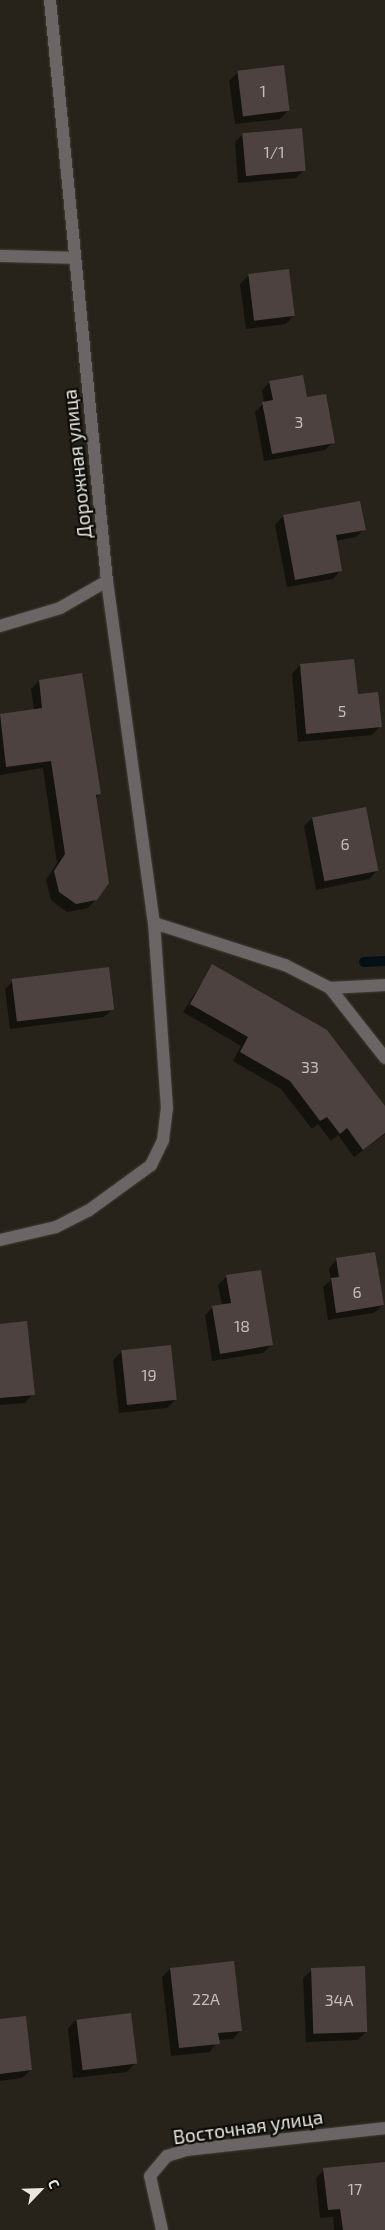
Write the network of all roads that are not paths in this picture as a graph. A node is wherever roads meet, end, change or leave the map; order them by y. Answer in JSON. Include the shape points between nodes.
{"nodes":[{"id":1,"x":50,"y":0,"type":"edge"},
{"id":2,"x":0,"y":256,"type":"edge"},
{"id":3,"x":75,"y":258,"type":"junction"},
{"id":4,"x":107,"y":581,"type":"junction"},
{"id":5,"x":0,"y":626,"type":"edge"},
{"id":6,"x":154,"y":924,"type":"junction"},
{"id":7,"x":385,"y":986,"type":"edge"},
{"id":8,"x":330,"y":988,"type":"junction"},
{"id":9,"x":385,"y":1058,"type":"edge"},
{"id":10,"x":0,"y":1240,"type":"edge"},
{"id":11,"x":385,"y":2128,"type":"edge"},
{"id":12,"x":162,"y":2230,"type":"edge"}],
"edges":[{"from":1,"to":3,"type":"street","name":"Дорожная улица"},
{"from":2,"to":3,"type":"street"},
{"from":3,"to":4,"type":"street","name":"Дорожная улица"},
{"from":4,"to":5,"type":"street","via":[[60,608]]},
{"from":4,"to":6,"type":"street","name":"Дорожная улица"},
{"from":6,"to":8,"type":"street","via":[[286,964]]},
{"from":6,"to":10,"type":"street","name":"Дорожная улица","via":[[167,1108],[163,1140],[151,1165],[88,1212],[56,1227]]},
{"from":7,"to":8,"type":"street"},
{"from":8,"to":9,"type":"street"},
{"from":11,"to":12,"type":"street","name":"Восточная улица","via":[[187,2150],[167,2156],[150,2176]]}]}
